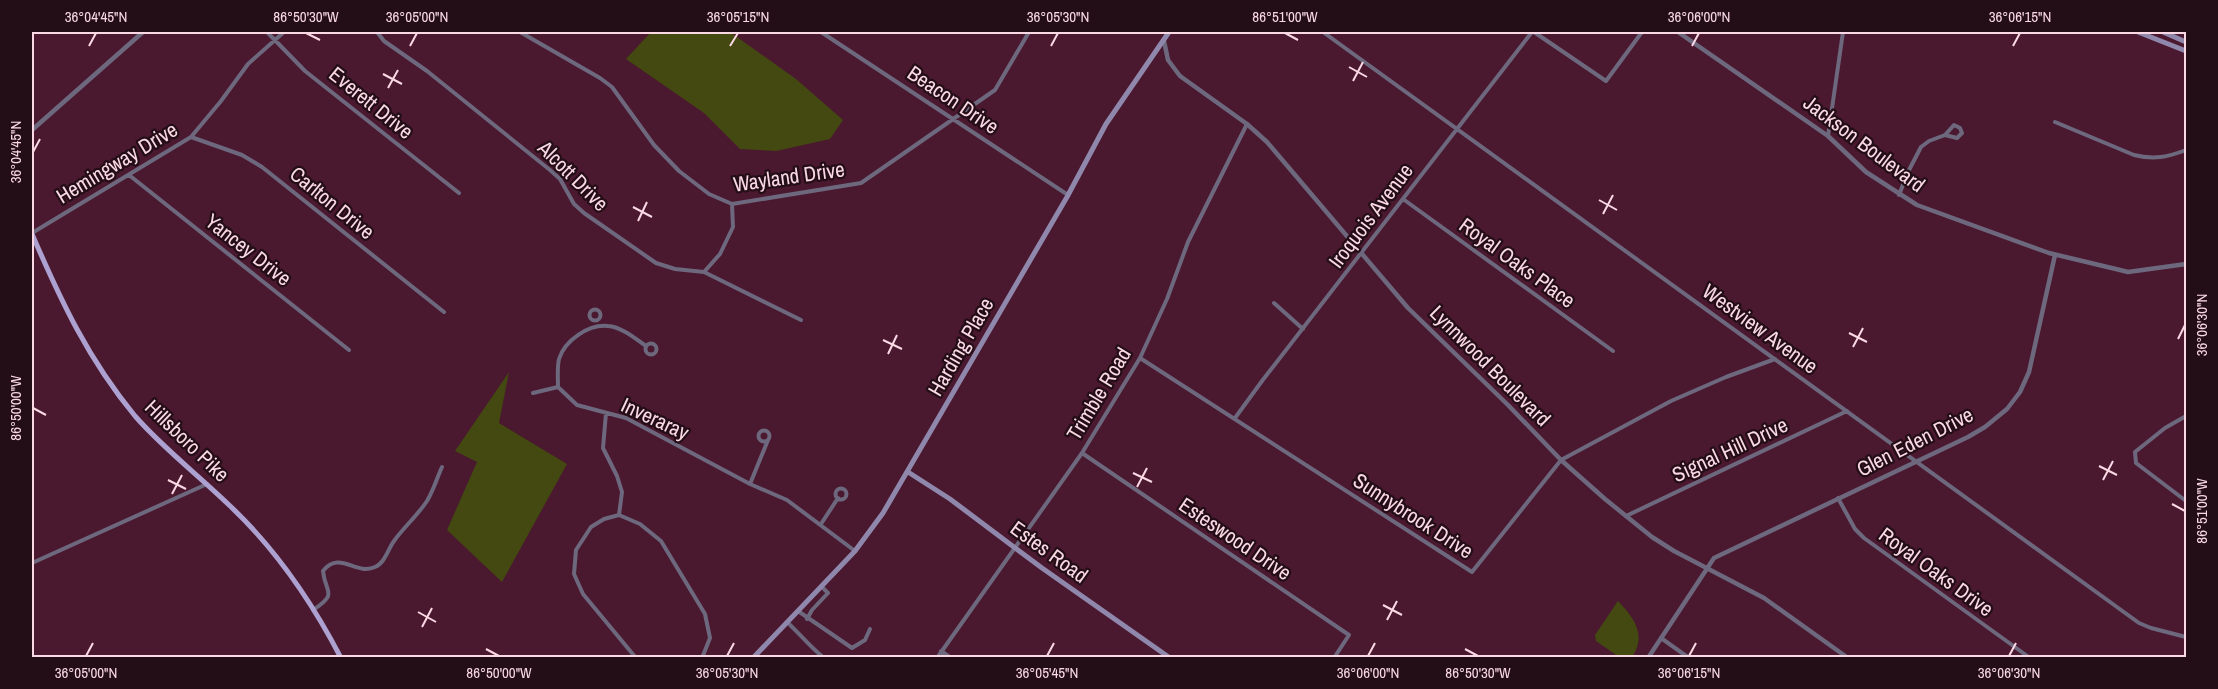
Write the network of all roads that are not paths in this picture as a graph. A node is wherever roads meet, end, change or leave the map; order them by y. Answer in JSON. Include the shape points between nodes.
{"nodes":[{"id":1,"x":143,"y":32,"type":"edge"},
{"id":2,"x":267,"y":32,"type":"edge"},
{"id":3,"x":284,"y":32,"type":"edge"},
{"id":4,"x":377,"y":32,"type":"edge"},
{"id":5,"x":519,"y":32,"type":"edge"},
{"id":6,"x":821,"y":32,"type":"edge"},
{"id":7,"x":1029,"y":32,"type":"edge"},
{"id":8,"x":1169,"y":32,"type":"edge"},
{"id":9,"x":1323,"y":32,"type":"edge"},
{"id":10,"x":1533,"y":32,"type":"edge"},
{"id":11,"x":1642,"y":32,"type":"edge"},
{"id":12,"x":1678,"y":32,"type":"edge"},
{"id":13,"x":1843,"y":32,"type":"edge"},
{"id":14,"x":2138,"y":32,"type":"edge"},
{"id":15,"x":2163,"y":32,"type":"edge"},
{"id":16,"x":275,"y":39,"type":"junction"},
{"id":17,"x":1164,"y":41,"type":"junction"},
{"id":18,"x":2187,"y":42,"type":"edge"},
{"id":19,"x":2187,"y":51,"type":"edge"},
{"id":20,"x":954,"y":118,"type":"junction"},
{"id":21,"x":2055,"y":122,"type":"dead end"},
{"id":22,"x":1247,"y":124,"type":"junction"},
{"id":23,"x":1457,"y":128,"type":"junction"},
{"id":24,"x":32,"y":130,"type":"edge"},
{"id":25,"x":1944,"y":135,"type":"dead end"},
{"id":26,"x":1828,"y":136,"type":"junction"},
{"id":27,"x":191,"y":137,"type":"junction"},
{"id":28,"x":2187,"y":150,"type":"edge"},
{"id":29,"x":129,"y":175,"type":"junction"},
{"id":30,"x":459,"y":193,"type":"dead end"},
{"id":31,"x":1068,"y":195,"type":"junction"},
{"id":32,"x":1899,"y":195,"type":"junction"},
{"id":33,"x":1403,"y":199,"type":"junction"},
{"id":34,"x":732,"y":204,"type":"junction"},
{"id":35,"x":32,"y":234,"type":"edge"},
{"id":36,"x":1362,"y":254,"type":"junction"},
{"id":37,"x":2055,"y":255,"type":"junction"},
{"id":38,"x":2187,"y":264,"type":"edge"},
{"id":39,"x":704,"y":272,"type":"junction"},
{"id":40,"x":1274,"y":303,"type":"dead end"},
{"id":41,"x":444,"y":312,"type":"dead end"},
{"id":42,"x":801,"y":320,"type":"dead end"},
{"id":43,"x":596,"y":321,"type":"dead end"},
{"id":44,"x":597,"y":328,"type":"junction"},
{"id":45,"x":1303,"y":328,"type":"junction"},
{"id":46,"x":646,"y":346,"type":"dead end"},
{"id":47,"x":349,"y":350,"type":"dead end"},
{"id":48,"x":1613,"y":351,"type":"dead end"},
{"id":49,"x":1140,"y":357,"type":"junction"},
{"id":50,"x":1775,"y":360,"type":"junction"},
{"id":51,"x":558,"y":387,"type":"junction"},
{"id":52,"x":533,"y":393,"type":"dead end"},
{"id":53,"x":1847,"y":411,"type":"junction"},
{"id":54,"x":606,"y":413,"type":"junction"},
{"id":55,"x":2187,"y":416,"type":"edge"},
{"id":56,"x":1235,"y":418,"type":"junction"},
{"id":57,"x":768,"y":440,"type":"dead end"},
{"id":58,"x":1082,"y":453,"type":"junction"},
{"id":59,"x":1561,"y":460,"type":"junction"},
{"id":60,"x":1917,"y":460,"type":"junction"},
{"id":61,"x":442,"y":467,"type":"dead end"},
{"id":62,"x":908,"y":472,"type":"junction"},
{"id":63,"x":207,"y":484,"type":"junction"},
{"id":64,"x":750,"y":484,"type":"junction"},
{"id":65,"x":838,"y":498,"type":"dead end"},
{"id":66,"x":1838,"y":498,"type":"junction"},
{"id":67,"x":2187,"y":501,"type":"edge"},
{"id":68,"x":619,"y":515,"type":"junction"},
{"id":69,"x":1625,"y":516,"type":"junction"},
{"id":70,"x":821,"y":524,"type":"junction"},
{"id":71,"x":1014,"y":548,"type":"junction"},
{"id":72,"x":855,"y":551,"type":"junction"},
{"id":73,"x":32,"y":563,"type":"edge"},
{"id":74,"x":1707,"y":567,"type":"junction"},
{"id":75,"x":822,"y":587,"type":"junction"},
{"id":76,"x":313,"y":610,"type":"junction"},
{"id":77,"x":798,"y":611,"type":"junction"},
{"id":78,"x":807,"y":619,"type":"junction"},
{"id":79,"x":787,"y":622,"type":"junction"},
{"id":80,"x":870,"y":629,"type":"dead end"},
{"id":81,"x":2187,"y":637,"type":"edge"},
{"id":82,"x":1661,"y":638,"type":"junction"},
{"id":83,"x":941,"y":651,"type":"junction"},
{"id":84,"x":341,"y":657,"type":"edge"},
{"id":85,"x":636,"y":657,"type":"edge"},
{"id":86,"x":702,"y":657,"type":"edge"},
{"id":87,"x":753,"y":657,"type":"edge"},
{"id":88,"x":824,"y":657,"type":"edge"},
{"id":89,"x":937,"y":657,"type":"edge"},
{"id":90,"x":951,"y":657,"type":"edge"},
{"id":91,"x":1170,"y":657,"type":"edge"},
{"id":92,"x":1334,"y":657,"type":"edge"},
{"id":93,"x":1648,"y":657,"type":"edge"},
{"id":94,"x":1689,"y":657,"type":"edge"},
{"id":95,"x":1848,"y":657,"type":"edge"},
{"id":96,"x":2030,"y":657,"type":"edge"}],
"edges":[{"from":1,"to":24,"type":"street"},
{"from":2,"to":16,"type":"street","name":"Everett Drive"},
{"from":3,"to":16,"type":"street","name":"Hemingway Drive"},
{"from":4,"to":39,"type":"street","name":"Alcott Drive","via":[[550,170],[584,213],[656,263]]},
{"from":5,"to":34,"type":"street","name":"Wayland Drive","via":[[612,87],[654,145],[679,171],[710,194]]},
{"from":6,"to":20,"type":"street","name":"Beacon Drive"},
{"from":7,"to":20,"type":"street","name":"Wayland Drive","via":[[995,90]]},
{"from":8,"to":17,"type":"main road","name":"Harding Place"},
{"from":9,"to":23,"type":"street","name":"Westview Avenue"},
{"from":10,"to":11,"type":"street","via":[[1606,81]]},
{"from":10,"to":23,"type":"street","name":"Iroquois Avenue"},
{"from":12,"to":26,"type":"street","name":"Jackson Boulevard"},
{"from":13,"to":26,"type":"street"},
{"from":14,"to":19,"type":"main road"},
{"from":15,"to":18,"type":"main road"},
{"from":16,"to":27,"type":"street","name":"Hemingway Drive","via":[[248,64]]},
{"from":16,"to":30,"type":"street","name":"Everett Drive","via":[[305,71]]},
{"from":17,"to":22,"type":"street","name":"Lynnwood Boulevard","via":[[1168,60],[1180,76]]},
{"from":17,"to":31,"type":"main road","name":"Harding Place","via":[[1106,124]]},
{"from":20,"to":31,"type":"street","name":"Beacon Drive"},
{"from":20,"to":34,"type":"street","name":"Wayland Drive","via":[[861,183]]},
{"from":21,"to":28,"type":"street","via":[[2147,158]]},
{"from":22,"to":36,"type":"street","name":"Lynnwood Boulevard","via":[[1267,142]]},
{"from":22,"to":49,"type":"street","name":"Trimble Road","via":[[1188,242]]},
{"from":23,"to":33,"type":"street","name":"Iroquois Avenue"},
{"from":23,"to":50,"type":"street","name":"Westview Avenue"},
{"from":25,"to":32,"type":"street","via":[[1921,147]]},
{"from":26,"to":32,"type":"street","name":"Jackson Boulevard","via":[[1866,172]]},
{"from":27,"to":29,"type":"street","name":"Hemingway Drive"},
{"from":27,"to":41,"type":"street","name":"Carlton Drive","via":[[262,166]]},
{"from":29,"to":35,"type":"street","name":"Hemingway Drive"},
{"from":29,"to":47,"type":"street","name":"Yancey Drive"},
{"from":31,"to":62,"type":"main road","name":"Harding Place"},
{"from":32,"to":37,"type":"street","name":"Jackson Boulevard","via":[[1941,216]]},
{"from":33,"to":36,"type":"street","name":"Iroquois Avenue"},
{"from":33,"to":48,"type":"street","name":"Royal Oaks Place"},
{"from":34,"to":39,"type":"street","via":[[733,227],[720,254]]},
{"from":35,"to":63,"type":"main road","name":"Hillsboro Pike","via":[[82,341],[110,382],[153,435]]},
{"from":36,"to":45,"type":"street","name":"Iroquois Avenue"},
{"from":36,"to":59,"type":"street","name":"Lynnwood Boulevard","via":[[1407,308]]},
{"from":37,"to":38,"type":"street","name":"Jackson Boulevard","via":[[2128,272]]},
{"from":37,"to":60,"type":"street","name":"Glen Eden Drive","via":[[2020,392],[1985,427]]},
{"from":39,"to":42,"type":"street","name":"Alcott Drive"},
{"from":40,"to":45,"type":"street"},
{"from":43,"to":44,"type":"street"},
{"from":44,"to":46,"type":"street","via":[[618,329]]},
{"from":44,"to":51,"type":"street","via":[[571,340],[559,358]]},
{"from":45,"to":56,"type":"street","name":"Iroquois Avenue"},
{"from":49,"to":56,"type":"street","name":"Sunnybrook Drive"},
{"from":49,"to":58,"type":"street","name":"Trimble Road"},
{"from":50,"to":53,"type":"street","name":"Westview Avenue"},
{"from":50,"to":59,"type":"street","name":"Sunnybrook Drive","via":[[1671,401]]},
{"from":51,"to":52,"type":"street"},
{"from":51,"to":54,"type":"street","name":"Inveraray","via":[[577,405]]},
{"from":53,"to":60,"type":"street","name":"Westview Avenue"},
{"from":53,"to":69,"type":"street","name":"Signal Hill Drive"},
{"from":54,"to":64,"type":"street","name":"Inveraray","via":[[626,418]]},
{"from":54,"to":68,"type":"street","via":[[603,448],[622,492]]},
{"from":55,"to":67,"type":"street","via":[[2135,452],[2136,463]]},
{"from":56,"to":59,"type":"street","name":"Sunnybrook Drive","via":[[1472,572]]},
{"from":57,"to":64,"type":"street"},
{"from":58,"to":71,"type":"street","name":"Trimble Road"},
{"from":58,"to":92,"type":"street","name":"Esteswood Drive","via":[[1349,635]]},
{"from":59,"to":69,"type":"street","name":"Lynnwood Boulevard"},
{"from":60,"to":66,"type":"street","name":"Glen Eden Drive"},
{"from":60,"to":81,"type":"street","name":"Westview Avenue","via":[[2139,623]]},
{"from":61,"to":76,"type":"street","via":[[428,499],[379,565],[366,569],[333,562],[327,566],[324,579],[330,589],[325,602]]},
{"from":62,"to":71,"type":"main road","name":"Estes Road"},
{"from":62,"to":72,"type":"main road","name":"Harding Place"},
{"from":63,"to":73,"type":"street"},
{"from":63,"to":76,"type":"main road","name":"Hillsboro Pike","via":[[276,557]]},
{"from":64,"to":70,"type":"street","name":"Inveraray","via":[[787,500]]},
{"from":65,"to":70,"type":"street"},
{"from":66,"to":74,"type":"street","name":"Glen Eden Drive","via":[[1714,558]]},
{"from":66,"to":96,"type":"street","name":"Royal Oaks Drive","via":[[1864,538]]},
{"from":68,"to":85,"type":"street","via":[[591,527],[576,550],[574,574],[583,594]]},
{"from":68,"to":86,"type":"street","via":[[640,524],[661,541],[705,614],[710,638]]},
{"from":69,"to":74,"type":"street","name":"Lynnwood Boulevard","via":[[1674,551]]},
{"from":70,"to":72,"type":"street","name":"Inveraray"},
{"from":71,"to":83,"type":"street","name":"Trimble Road"},
{"from":71,"to":91,"type":"main road","name":"Estes Road"},
{"from":72,"to":75,"type":"main road","name":"Harding Place"},
{"from":74,"to":82,"type":"street","name":"Glen Eden Drive"},
{"from":74,"to":95,"type":"street","name":"Lynnwood Boulevard","via":[[1764,598]]},
{"from":75,"to":77,"type":"main road","name":"Harding Place"},
{"from":75,"to":78,"type":"street","via":[[828,593]]},
{"from":76,"to":84,"type":"main road","name":"Hillsboro Pike"},
{"from":77,"to":78,"type":"street"},
{"from":77,"to":79,"type":"main road","name":"Harding Place"},
{"from":78,"to":80,"type":"street","via":[[852,648],[866,640]]},
{"from":79,"to":87,"type":"main road","name":"Harding Place"},
{"from":79,"to":88,"type":"street"},
{"from":82,"to":93,"type":"street","name":"Glen Eden Drive"},
{"from":82,"to":94,"type":"street"},
{"from":83,"to":89,"type":"street","name":"Trimble Road"},
{"from":83,"to":90,"type":"street"}]}
